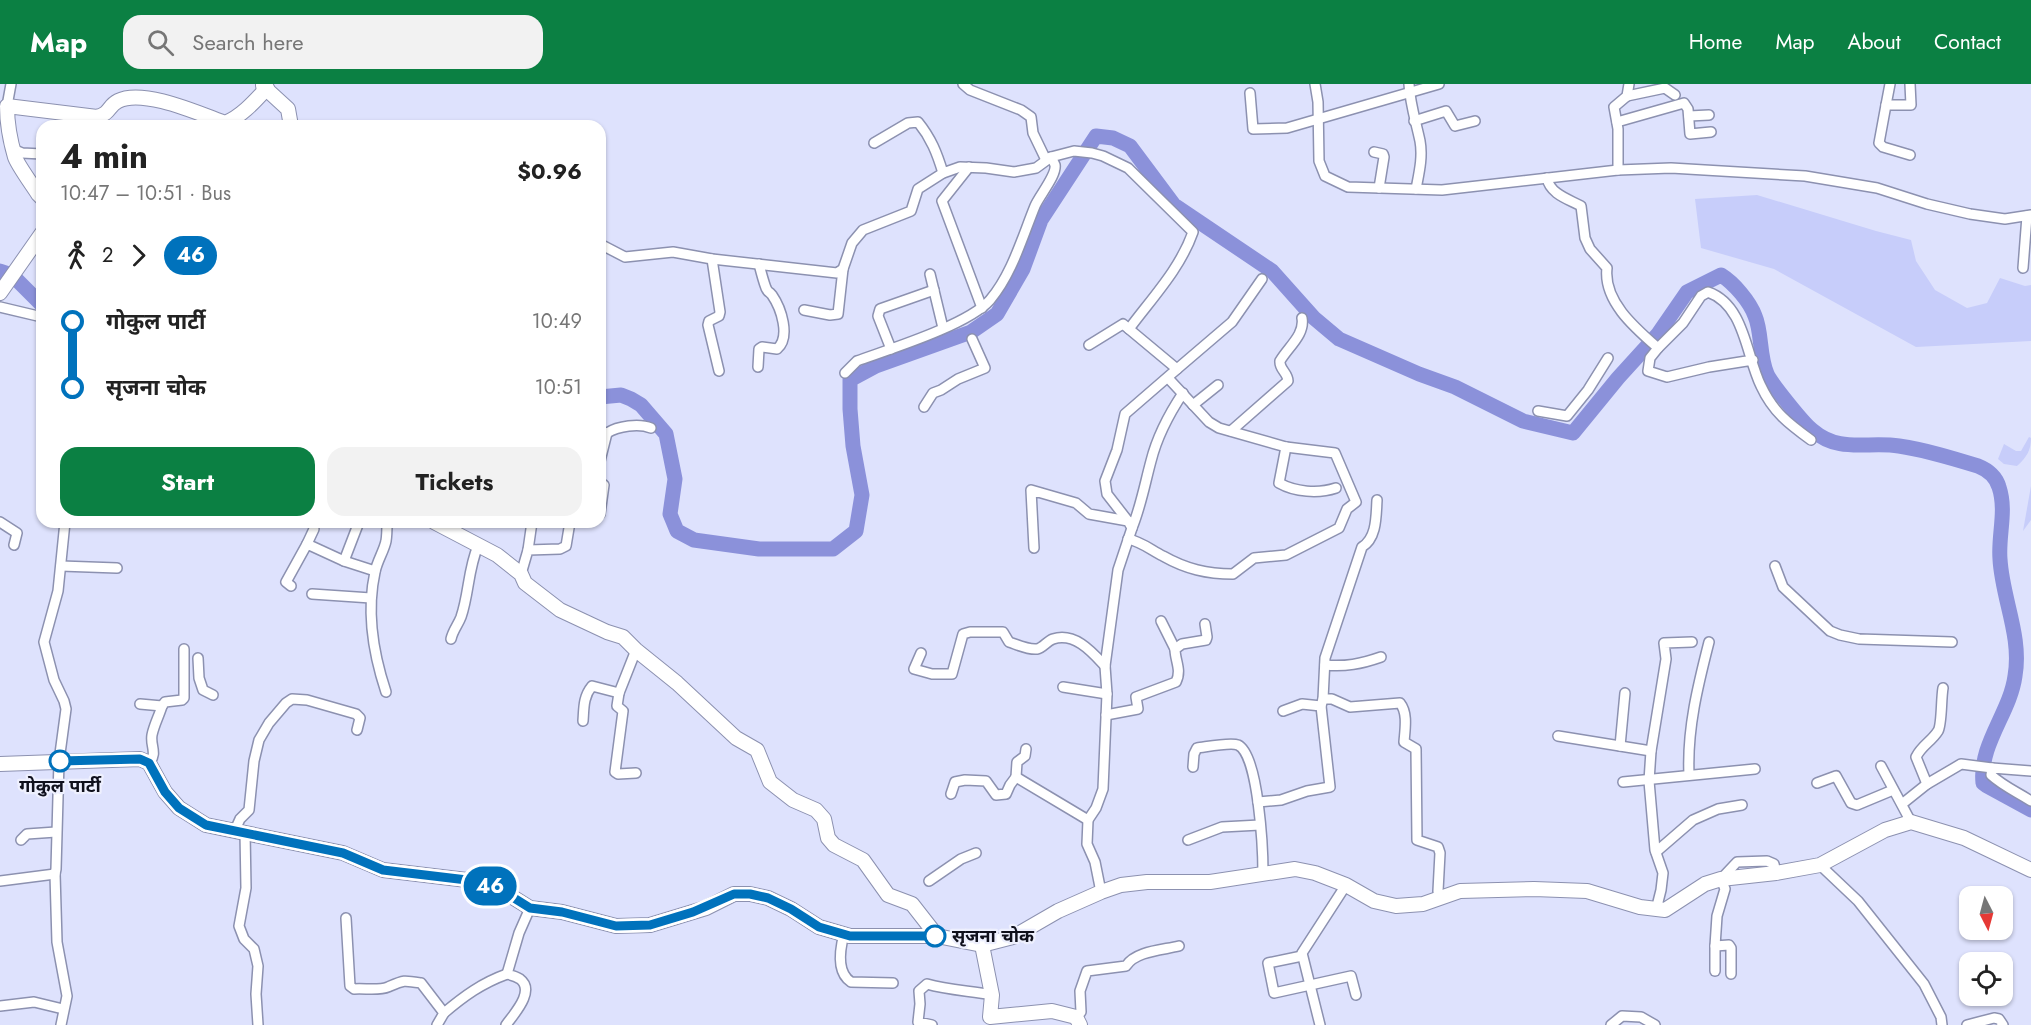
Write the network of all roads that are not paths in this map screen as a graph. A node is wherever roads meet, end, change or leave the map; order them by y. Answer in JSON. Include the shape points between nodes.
{"nodes":[{"id":1,"x":11,"y":84,"type":"edge"},
{"id":2,"x":963,"y":84,"type":"edge"},
{"id":3,"x":1315,"y":84,"type":"edge"},
{"id":4,"x":1439,"y":84,"type":"edge"},
{"id":5,"x":1629,"y":84,"type":"edge"},
{"id":6,"x":1890,"y":84,"type":"edge"},
{"id":7,"x":1910,"y":84,"type":"edge"},
{"id":8,"x":265,"y":86,"type":"edge"},
{"id":9,"x":1409,"y":89,"type":"edge"},
{"id":10,"x":1250,"y":93,"type":"dead end"},
{"id":11,"x":1675,"y":95,"type":"dead end"},
{"id":12,"x":1627,"y":96,"type":"junction"},
{"id":13,"x":1886,"y":105,"type":"junction"},
{"id":14,"x":7,"y":106,"type":"junction"},
{"id":15,"x":1708,"y":115,"type":"dead end"},
{"id":16,"x":1689,"y":116,"type":"junction"},
{"id":17,"x":1319,"y":118,"type":"junction"},
{"id":18,"x":217,"y":120,"type":"edge"},
{"id":19,"x":230,"y":120,"type":"edge"},
{"id":20,"x":290,"y":120,"type":"edge"},
{"id":21,"x":1414,"y":120,"type":"junction"},
{"id":22,"x":1475,"y":121,"type":"dead end"},
{"id":23,"x":1617,"y":122,"type":"junction"},
{"id":24,"x":1711,"y":132,"type":"dead end"},
{"id":25,"x":874,"y":143,"type":"dead end"},
{"id":26,"x":15,"y":150,"type":"junction"},
{"id":27,"x":1374,"y":152,"type":"dead end"},
{"id":28,"x":36,"y":154,"type":"edge"},
{"id":29,"x":1910,"y":155,"type":"dead end"},
{"id":30,"x":1048,"y":159,"type":"junction"},
{"id":31,"x":969,"y":167,"type":"junction"},
{"id":32,"x":1618,"y":170,"type":"junction"},
{"id":33,"x":943,"y":173,"type":"junction"},
{"id":34,"x":1547,"y":178,"type":"junction"},
{"id":35,"x":1379,"y":188,"type":"junction"},
{"id":36,"x":1416,"y":189,"type":"junction"},
{"id":37,"x":36,"y":191,"type":"edge"},
{"id":38,"x":2029,"y":215,"type":"edge"},
{"id":39,"x":36,"y":242,"type":"edge"},
{"id":40,"x":606,"y":247,"type":"edge"},
{"id":41,"x":712,"y":259,"type":"junction"},
{"id":42,"x":759,"y":264,"type":"junction"},
{"id":43,"x":2023,"y":268,"type":"dead end"},
{"id":44,"x":843,"y":269,"type":"junction"},
{"id":45,"x":930,"y":274,"type":"dead end"},
{"id":46,"x":1262,"y":279,"type":"dead end"},
{"id":47,"x":934,"y":290,"type":"junction"},
{"id":48,"x":0,"y":293,"type":"edge"},
{"id":49,"x":0,"y":307,"type":"edge"},
{"id":50,"x":982,"y":308,"type":"junction"},
{"id":51,"x":804,"y":310,"type":"dead end"},
{"id":52,"x":36,"y":316,"type":"edge"},
{"id":53,"x":1302,"y":318,"type":"dead end"},
{"id":54,"x":943,"y":328,"type":"junction"},
{"id":55,"x":1129,"y":329,"type":"junction"},
{"id":56,"x":972,"y":339,"type":"dead end"},
{"id":57,"x":1089,"y":345,"type":"dead end"},
{"id":58,"x":1658,"y":348,"type":"junction"},
{"id":59,"x":891,"y":349,"type":"junction"},
{"id":60,"x":1608,"y":358,"type":"dead end"},
{"id":61,"x":1753,"y":360,"type":"junction"},
{"id":62,"x":758,"y":367,"type":"dead end"},
{"id":63,"x":1177,"y":369,"type":"junction"},
{"id":64,"x":719,"y":371,"type":"dead end"},
{"id":65,"x":845,"y":373,"type":"dead end"},
{"id":66,"x":1168,"y":378,"type":"junction"},
{"id":67,"x":1218,"y":385,"type":"dead end"},
{"id":68,"x":1183,"y":393,"type":"junction"},
{"id":69,"x":1193,"y":405,"type":"junction"},
{"id":70,"x":924,"y":407,"type":"dead end"},
{"id":71,"x":1538,"y":411,"type":"dead end"},
{"id":72,"x":651,"y":428,"type":"dead end"},
{"id":73,"x":1231,"y":431,"type":"junction"},
{"id":74,"x":606,"y":432,"type":"edge"},
{"id":75,"x":1811,"y":440,"type":"dead end"},
{"id":76,"x":1286,"y":447,"type":"junction"},
{"id":77,"x":1336,"y":488,"type":"dead end"},
{"id":78,"x":1377,"y":500,"type":"dead end"},
{"id":79,"x":0,"y":522,"type":"edge"},
{"id":80,"x":1130,"y":525,"type":"junction"},
{"id":81,"x":64,"y":528,"type":"edge"},
{"id":82,"x":357,"y":528,"type":"edge"},
{"id":83,"x":387,"y":528,"type":"edge"},
{"id":84,"x":445,"y":528,"type":"edge"},
{"id":85,"x":531,"y":528,"type":"edge"},
{"id":86,"x":569,"y":528,"type":"edge"},
{"id":87,"x":314,"y":529,"type":"dead end"},
{"id":88,"x":1128,"y":539,"type":"junction"},
{"id":89,"x":307,"y":544,"type":"junction"},
{"id":90,"x":14,"y":545,"type":"dead end"},
{"id":91,"x":478,"y":546,"type":"junction"},
{"id":92,"x":1034,"y":548,"type":"dead end"},
{"id":93,"x":528,"y":550,"type":"junction"},
{"id":94,"x":344,"y":561,"type":"junction"},
{"id":95,"x":61,"y":566,"type":"junction"},
{"id":96,"x":1776,"y":566,"type":"dead end"},
{"id":97,"x":117,"y":568,"type":"dead end"},
{"id":98,"x":375,"y":571,"type":"junction"},
{"id":99,"x":521,"y":574,"type":"junction"},
{"id":100,"x":291,"y":586,"type":"dead end"},
{"id":101,"x":312,"y":594,"type":"dead end"},
{"id":102,"x":371,"y":598,"type":"junction"},
{"id":103,"x":1161,"y":621,"type":"dead end"},
{"id":104,"x":1205,"y":624,"type":"dead end"},
{"id":105,"x":451,"y":639,"type":"dead end"},
{"id":106,"x":1692,"y":642,"type":"dead end"},
{"id":107,"x":1709,"y":642,"type":"dead end"},
{"id":108,"x":1952,"y":642,"type":"dead end"},
{"id":109,"x":1175,"y":648,"type":"junction"},
{"id":110,"x":184,"y":649,"type":"dead end"},
{"id":111,"x":636,"y":650,"type":"junction"},
{"id":112,"x":921,"y":653,"type":"dead end"},
{"id":113,"x":1381,"y":657,"type":"dead end"},
{"id":114,"x":198,"y":658,"type":"dead end"},
{"id":115,"x":1325,"y":665,"type":"junction"},
{"id":116,"x":1105,"y":666,"type":"junction"},
{"id":117,"x":184,"y":676,"type":"junction"},
{"id":118,"x":199,"y":678,"type":"junction"},
{"id":119,"x":1063,"y":687,"type":"dead end"},
{"id":120,"x":1943,"y":688,"type":"dead end"},
{"id":121,"x":386,"y":692,"type":"dead end"},
{"id":122,"x":619,"y":693,"type":"junction"},
{"id":123,"x":1625,"y":693,"type":"dead end"},
{"id":124,"x":1107,"y":694,"type":"junction"},
{"id":125,"x":213,"y":695,"type":"dead end"},
{"id":126,"x":1322,"y":702,"type":"junction"},
{"id":127,"x":140,"y":704,"type":"dead end"},
{"id":128,"x":162,"y":706,"type":"junction"},
{"id":129,"x":1283,"y":711,"type":"dead end"},
{"id":130,"x":1106,"y":715,"type":"junction"},
{"id":131,"x":584,"y":722,"type":"dead end"},
{"id":132,"x":357,"y":730,"type":"dead end"},
{"id":133,"x":1558,"y":736,"type":"dead end"},
{"id":134,"x":1620,"y":746,"type":"junction"},
{"id":135,"x":1026,"y":749,"type":"dead end"},
{"id":136,"x":1652,"y":751,"type":"junction"},
{"id":137,"x":59,"y":761,"type":"junction"},
{"id":138,"x":149,"y":763,"type":"junction"},
{"id":139,"x":0,"y":765,"type":"edge"},
{"id":140,"x":1881,"y":766,"type":"dead end"},
{"id":141,"x":1193,"y":767,"type":"dead end"},
{"id":142,"x":1992,"y":768,"type":"junction"},
{"id":143,"x":1755,"y":769,"type":"dead end"},
{"id":144,"x":2031,"y":771,"type":"edge"},
{"id":145,"x":636,"y":772,"type":"dead end"},
{"id":146,"x":1689,"y":774,"type":"junction"},
{"id":147,"x":1016,"y":777,"type":"junction"},
{"id":148,"x":1649,"y":781,"type":"junction"},
{"id":149,"x":1623,"y":782,"type":"dead end"},
{"id":150,"x":1817,"y":783,"type":"dead end"},
{"id":151,"x":1927,"y":783,"type":"junction"},
{"id":152,"x":1893,"y":790,"type":"junction"},
{"id":153,"x":951,"y":794,"type":"dead end"},
{"id":154,"x":2031,"y":801,"type":"edge"},
{"id":155,"x":1258,"y":802,"type":"junction"},
{"id":156,"x":1902,"y":804,"type":"junction"},
{"id":157,"x":1742,"y":805,"type":"dead end"},
{"id":158,"x":1088,"y":820,"type":"junction"},
{"id":159,"x":1911,"y":822,"type":"junction"},
{"id":160,"x":1260,"y":825,"type":"junction"},
{"id":161,"x":240,"y":831,"type":"junction"},
{"id":162,"x":56,"y":832,"type":"junction"},
{"id":163,"x":21,"y":840,"type":"dead end"},
{"id":164,"x":1188,"y":840,"type":"dead end"},
{"id":165,"x":1656,"y":852,"type":"junction"},
{"id":166,"x":976,"y":853,"type":"dead end"},
{"id":167,"x":1820,"y":866,"type":"junction"},
{"id":168,"x":2031,"y":870,"type":"edge"},
{"id":169,"x":55,"y":874,"type":"junction"},
{"id":170,"x":1263,"y":874,"type":"junction"},
{"id":171,"x":1721,"y":879,"type":"junction"},
{"id":172,"x":929,"y":880,"type":"dead end"},
{"id":173,"x":0,"y":881,"type":"edge"},
{"id":174,"x":1346,"y":885,"type":"junction"},
{"id":175,"x":1101,"y":892,"type":"junction"},
{"id":176,"x":1439,"y":899,"type":"junction"},
{"id":177,"x":530,"y":908,"type":"junction"},
{"id":178,"x":1656,"y":910,"type":"junction"},
{"id":179,"x":346,"y":918,"type":"dead end"},
{"id":180,"x":844,"y":934,"type":"junction"},
{"id":181,"x":937,"y":936,"type":"junction"},
{"id":182,"x":982,"y":945,"type":"junction"},
{"id":183,"x":1179,"y":946,"type":"dead end"},
{"id":184,"x":1715,"y":946,"type":"junction"},
{"id":185,"x":1302,"y":956,"type":"junction"},
{"id":186,"x":1715,"y":971,"type":"dead end"},
{"id":187,"x":507,"y":974,"type":"junction"},
{"id":188,"x":1731,"y":975,"type":"dead end"},
{"id":189,"x":893,"y":983,"type":"dead end"},
{"id":190,"x":1309,"y":985,"type":"junction"},
{"id":191,"x":992,"y":995,"type":"junction"},
{"id":192,"x":1356,"y":995,"type":"dead end"},
{"id":193,"x":0,"y":1006,"type":"edge"},
{"id":194,"x":63,"y":1009,"type":"junction"},
{"id":195,"x":444,"y":1012,"type":"junction"},
{"id":196,"x":990,"y":1021,"type":"edge"},
{"id":197,"x":1078,"y":1021,"type":"edge"},
{"id":198,"x":62,"y":1025,"type":"edge"},
{"id":199,"x":258,"y":1025,"type":"edge"},
{"id":200,"x":437,"y":1025,"type":"edge"},
{"id":201,"x":506,"y":1025,"type":"edge"},
{"id":202,"x":932,"y":1025,"type":"edge"},
{"id":203,"x":1320,"y":1025,"type":"edge"},
{"id":204,"x":1611,"y":1025,"type":"edge"},
{"id":205,"x":1655,"y":1025,"type":"edge"},
{"id":206,"x":1942,"y":1025,"type":"edge"},
{"id":207,"x":1966,"y":1025,"type":"edge"},
{"id":208,"x":2004,"y":1025,"type":"edge"}],
"edges":[{"from":1,"to":14,"type":"street"},
{"from":2,"to":30,"type":"street","via":[[1031,117],[1033,133]]},
{"from":3,"to":17,"type":"street"},
{"from":4,"to":9,"type":"street"},
{"from":5,"to":12,"type":"street"},
{"from":6,"to":13,"type":"street"},
{"from":7,"to":13,"type":"street","via":[[1911,105]]},
{"from":8,"to":19,"type":"street","via":[[255,101]]},
{"from":8,"to":20,"type":"street","via":[[288,109]]},
{"from":9,"to":17,"type":"street"},
{"from":9,"to":21,"type":"street"},
{"from":10,"to":17,"type":"street","via":[[1253,129],[1287,128]]},
{"from":11,"to":12,"type":"street","via":[[1665,88]]},
{"from":12,"to":23,"type":"street","via":[[1614,107]]},
{"from":13,"to":29,"type":"street","via":[[1878,143]]},
{"from":14,"to":18,"type":"street","via":[[97,117],[107,114],[116,101],[129,97],[162,100]]},
{"from":14,"to":26,"type":"street","via":[[8,131]]},
{"from":15,"to":16,"type":"street"},
{"from":16,"to":23,"type":"street","via":[[1684,103]]},
{"from":16,"to":24,"type":"street","via":[[1690,134]]},
{"from":17,"to":35,"type":"street","via":[[1319,161],[1325,176],[1348,187]]},
{"from":21,"to":22,"type":"street","via":[[1446,111],[1455,126]]},
{"from":21,"to":36,"type":"street","via":[[1421,163]]},
{"from":23,"to":32,"type":"street"},
{"from":25,"to":33,"type":"street","via":[[918,122],[936,150]]},
{"from":26,"to":28,"type":"street"},
{"from":26,"to":37,"type":"street","via":[[15,158]]},
{"from":27,"to":35,"type":"street","via":[[1384,157]]},
{"from":30,"to":31,"type":"street","via":[[1036,168],[1014,172]]},
{"from":30,"to":50,"type":"street","via":[[1055,165],[1054,174],[1039,197],[1009,269]]},
{"from":30,"to":55,"type":"street","via":[[1074,151],[1092,153],[1128,168],[1193,232],[1174,270]]},
{"from":31,"to":33,"type":"street"},
{"from":31,"to":50,"type":"street","via":[[942,201]]},
{"from":32,"to":34,"type":"street"},
{"from":32,"to":38,"type":"street","via":[[1671,168],[1805,176],[1876,188],[1970,214],[2005,219]]},
{"from":33,"to":44,"type":"street","via":[[918,189],[911,211],[863,230],[852,243]]},
{"from":34,"to":36,"type":"street","via":[[1453,189]]},
{"from":34,"to":58,"type":"street","via":[[1558,195],[1581,206],[1585,238],[1607,268],[1605,281],[1623,315]]},
{"from":35,"to":36,"type":"street"},
{"from":38,"to":43,"type":"street"},
{"from":39,"to":48,"type":"street"},
{"from":40,"to":41,"type":"street","via":[[625,257],[674,252]]},
{"from":41,"to":42,"type":"street"},
{"from":41,"to":64,"type":"street","via":[[720,312],[708,325]]},
{"from":42,"to":44,"type":"street","via":[[832,273]]},
{"from":42,"to":62,"type":"street","via":[[766,290],[782,315],[784,337],[777,349],[759,349]]},
{"from":44,"to":51,"type":"street","via":[[838,314]]},
{"from":45,"to":47,"type":"street"},
{"from":46,"to":63,"type":"street","via":[[1232,322]]},
{"from":47,"to":54,"type":"street"},
{"from":47,"to":59,"type":"street","via":[[880,309],[878,315]]},
{"from":49,"to":52,"type":"street"},
{"from":50,"to":54,"type":"street"},
{"from":53,"to":73,"type":"street","via":[[1301,333],[1280,361],[1288,381]]},
{"from":54,"to":59,"type":"street"},
{"from":55,"to":57,"type":"street","via":[[1123,324]]},
{"from":55,"to":63,"type":"street"},
{"from":56,"to":70,"type":"street","via":[[985,368],[933,393]]},
{"from":58,"to":61,"type":"street","via":[[1650,358],[1648,371],[1667,377]]},
{"from":58,"to":61,"type":"street","via":[[1708,292],[1731,308]]},
{"from":59,"to":65,"type":"street","via":[[857,361]]},
{"from":60,"to":71,"type":"street","via":[[1567,416]]},
{"from":61,"to":75,"type":"street","via":[[1760,386],[1782,418]]},
{"from":63,"to":66,"type":"street"},
{"from":66,"to":68,"type":"street"},
{"from":66,"to":80,"type":"street","via":[[1125,414],[1105,482],[1107,494]]},
{"from":67,"to":69,"type":"street"},
{"from":68,"to":69,"type":"street"},
{"from":68,"to":80,"type":"street","via":[[1161,434]]},
{"from":69,"to":73,"type":"street","via":[[1209,422]]},
{"from":72,"to":74,"type":"street","via":[[643,425]]},
{"from":73,"to":76,"type":"street"},
{"from":76,"to":77,"type":"street","via":[[1279,483],[1314,492]]},
{"from":76,"to":88,"type":"street","via":[[1337,455],[1356,502],[1347,509],[1339,528],[1286,555],[1254,558],[1233,574],[1191,570]]},
{"from":78,"to":115,"type":"street","via":[[1374,531],[1362,547]]},
{"from":79,"to":90,"type":"street","via":[[17,533]]},
{"from":80,"to":88,"type":"street"},
{"from":80,"to":92,"type":"street","via":[[1089,514],[1076,503],[1031,490]]},
{"from":81,"to":95,"type":"street"},
{"from":82,"to":94,"type":"street"},
{"from":83,"to":98,"type":"street","via":[[386,542]]},
{"from":84,"to":91,"type":"street"},
{"from":85,"to":93,"type":"street"},
{"from":86,"to":93,"type":"street","via":[[566,546]]},
{"from":87,"to":89,"type":"street"},
{"from":88,"to":116,"type":"street","via":[[1118,570]]},
{"from":89,"to":94,"type":"street"},
{"from":89,"to":100,"type":"street","via":[[286,582]]},
{"from":91,"to":99,"type":"street"},
{"from":91,"to":105,"type":"street","via":[[460,619]]},
{"from":93,"to":99,"type":"street"},
{"from":94,"to":98,"type":"street"},
{"from":95,"to":97,"type":"street"},
{"from":95,"to":137,"type":"street","via":[[44,642],[66,709]]},
{"from":96,"to":108,"type":"street","via":[[1783,587],[1830,631],[1859,639]]},
{"from":98,"to":102,"type":"street"},
{"from":99,"to":111,"type":"street","via":[[525,583],[560,610],[623,637]]},
{"from":101,"to":102,"type":"street"},
{"from":102,"to":121,"type":"street","via":[[370,623]]},
{"from":103,"to":109,"type":"street"},
{"from":104,"to":109,"type":"street","via":[[1206,640]]},
{"from":106,"to":136,"type":"street","via":[[1664,644],[1666,659]]},
{"from":107,"to":146,"type":"street","via":[[1696,696]]},
{"from":109,"to":130,"type":"street","via":[[1179,666],[1176,682],[1136,697],[1138,709]]},
{"from":110,"to":117,"type":"street"},
{"from":111,"to":122,"type":"street"},
{"from":111,"to":181,"type":"street","via":[[736,738],[757,750],[770,782],[793,800],[816,810],[834,845],[863,860],[888,895],[912,904]]},
{"from":112,"to":116,"type":"street","via":[[914,669],[952,674],[963,634],[1003,632],[1009,642],[1039,649],[1053,639],[1070,638],[1084,645]]},
{"from":113,"to":115,"type":"street","via":[[1360,664]]},
{"from":114,"to":118,"type":"street"},
{"from":115,"to":126,"type":"street"},
{"from":116,"to":124,"type":"street"},
{"from":117,"to":118,"type":"street"},
{"from":117,"to":128,"type":"street","via":[[184,698]]},
{"from":118,"to":125,"type":"street","via":[[202,690]]},
{"from":119,"to":124,"type":"street"},
{"from":120,"to":151,"type":"street","via":[[1938,731],[1916,757]]},
{"from":122,"to":131,"type":"street","via":[[592,686],[584,703]]},
{"from":122,"to":145,"type":"street","via":[[617,706],[623,711],[615,772]]},
{"from":123,"to":134,"type":"street"},
{"from":124,"to":130,"type":"street"},
{"from":126,"to":129,"type":"street"},
{"from":126,"to":155,"type":"street","via":[[1330,787]]},
{"from":126,"to":176,"type":"street","via":[[1332,699],[1350,707],[1400,703],[1404,708],[1404,742],[1416,749],[1417,840],[1438,847]]},
{"from":127,"to":128,"type":"street"},
{"from":128,"to":138,"type":"street"},
{"from":130,"to":158,"type":"street","via":[[1103,789]]},
{"from":132,"to":161,"type":"street","via":[[360,718],[356,714],[307,700],[292,699],[286,703],[259,740],[249,810],[240,819]]},
{"from":133,"to":134,"type":"street"},
{"from":134,"to":136,"type":"street"},
{"from":135,"to":147,"type":"street","via":[[1025,756],[1017,762]]},
{"from":136,"to":148,"type":"street"},
{"from":137,"to":138,"type":"street","via":[[140,759]]},
{"from":137,"to":139,"type":"street"},
{"from":137,"to":162,"type":"street"},
{"from":138,"to":161,"type":"street","via":[[179,808],[206,825]]},
{"from":140,"to":152,"type":"street"},
{"from":141,"to":155,"type":"street","via":[[1197,748],[1236,744],[1251,763]]},
{"from":142,"to":144,"type":"street"},
{"from":142,"to":151,"type":"street","via":[[1961,764]]},
{"from":142,"to":154,"type":"street","via":[[1991,774],[2001,785]]},
{"from":143,"to":146,"type":"street"},
{"from":146,"to":148,"type":"street"},
{"from":147,"to":153,"type":"street","via":[[1006,794],[996,795],[986,781],[965,780],[955,782]]},
{"from":147,"to":158,"type":"street"},
{"from":148,"to":149,"type":"street"},
{"from":148,"to":165,"type":"street"},
{"from":150,"to":152,"type":"street","via":[[1836,776],[1851,803],[1857,805]]},
{"from":151,"to":156,"type":"street"},
{"from":152,"to":156,"type":"street"},
{"from":155,"to":160,"type":"street"},
{"from":156,"to":159,"type":"street"},
{"from":157,"to":165,"type":"street","via":[[1718,809],[1693,820]]},
{"from":158,"to":175,"type":"street","via":[[1087,844]]},
{"from":159,"to":167,"type":"street","via":[[1885,830]]},
{"from":159,"to":168,"type":"street","via":[[1964,838]]},
{"from":160,"to":164,"type":"street","via":[[1222,827]]},
{"from":160,"to":170,"type":"street"},
{"from":161,"to":177,"type":"street","via":[[343,853],[383,870],[478,882],[498,888]]},
{"from":161,"to":199,"type":"street","via":[[246,888],[239,926],[254,949],[258,966]]},
{"from":162,"to":163,"type":"street","via":[[27,834]]},
{"from":162,"to":169,"type":"street"},
{"from":165,"to":178,"type":"street","via":[[1663,873]]},
{"from":166,"to":172,"type":"street"},
{"from":167,"to":171,"type":"street"},
{"from":167,"to":206,"type":"street","via":[[1858,901],[1924,984]]},
{"from":169,"to":173,"type":"street"},
{"from":169,"to":194,"type":"street","via":[[57,942],[67,996]]},
{"from":170,"to":174,"type":"street","via":[[1295,868]]},
{"from":170,"to":175,"type":"street","via":[[1210,882],[1135,883]]},
{"from":171,"to":178,"type":"street","via":[[1705,884],[1665,910]]},
{"from":171,"to":184,"type":"street","via":[[1725,889],[1715,928]]},
{"from":174,"to":176,"type":"street","via":[[1374,901],[1396,906],[1415,906]]},
{"from":174,"to":185,"type":"street"},
{"from":175,"to":182,"type":"street","via":[[1013,937]]},
{"from":176,"to":178,"type":"street","via":[[1474,890],[1576,891]]},
{"from":177,"to":180,"type":"street","via":[[616,926],[650,925],[706,908],[734,894],[750,894],[768,898],[819,927]]},
{"from":177,"to":187,"type":"street"},
{"from":179,"to":195,"type":"street","via":[[350,986],[354,989],[387,987],[402,981],[421,983]]},
{"from":180,"to":181,"type":"street"},
{"from":180,"to":189,"type":"street","via":[[840,950],[846,978]]},
{"from":181,"to":182,"type":"street"},
{"from":182,"to":191,"type":"street"},
{"from":183,"to":197,"type":"street","via":[[1141,955],[1125,966],[1087,970],[1080,992]]},
{"from":184,"to":186,"type":"street"},
{"from":184,"to":188,"type":"street","via":[[1731,948]]},
{"from":185,"to":190,"type":"street"},
{"from":185,"to":190,"type":"street","via":[[1268,963],[1274,993]]},
{"from":187,"to":195,"type":"street","via":[[487,981]]},
{"from":187,"to":201,"type":"street","via":[[525,985],[525,1000]]},
{"from":190,"to":192,"type":"street","via":[[1351,976]]},
{"from":190,"to":203,"type":"street"},
{"from":191,"to":196,"type":"street"},
{"from":191,"to":202,"type":"street","via":[[927,984],[919,991],[918,1022]]},
{"from":193,"to":194,"type":"street","via":[[34,1002]]},
{"from":194,"to":198,"type":"street"},
{"from":195,"to":200,"type":"street"},
{"from":196,"to":197,"type":"street","via":[[1052,1011]]},
{"from":204,"to":205,"type":"street","via":[[1622,1016],[1641,1017]]},
{"from":207,"to":208,"type":"street","via":[[1999,1018]]}]}
